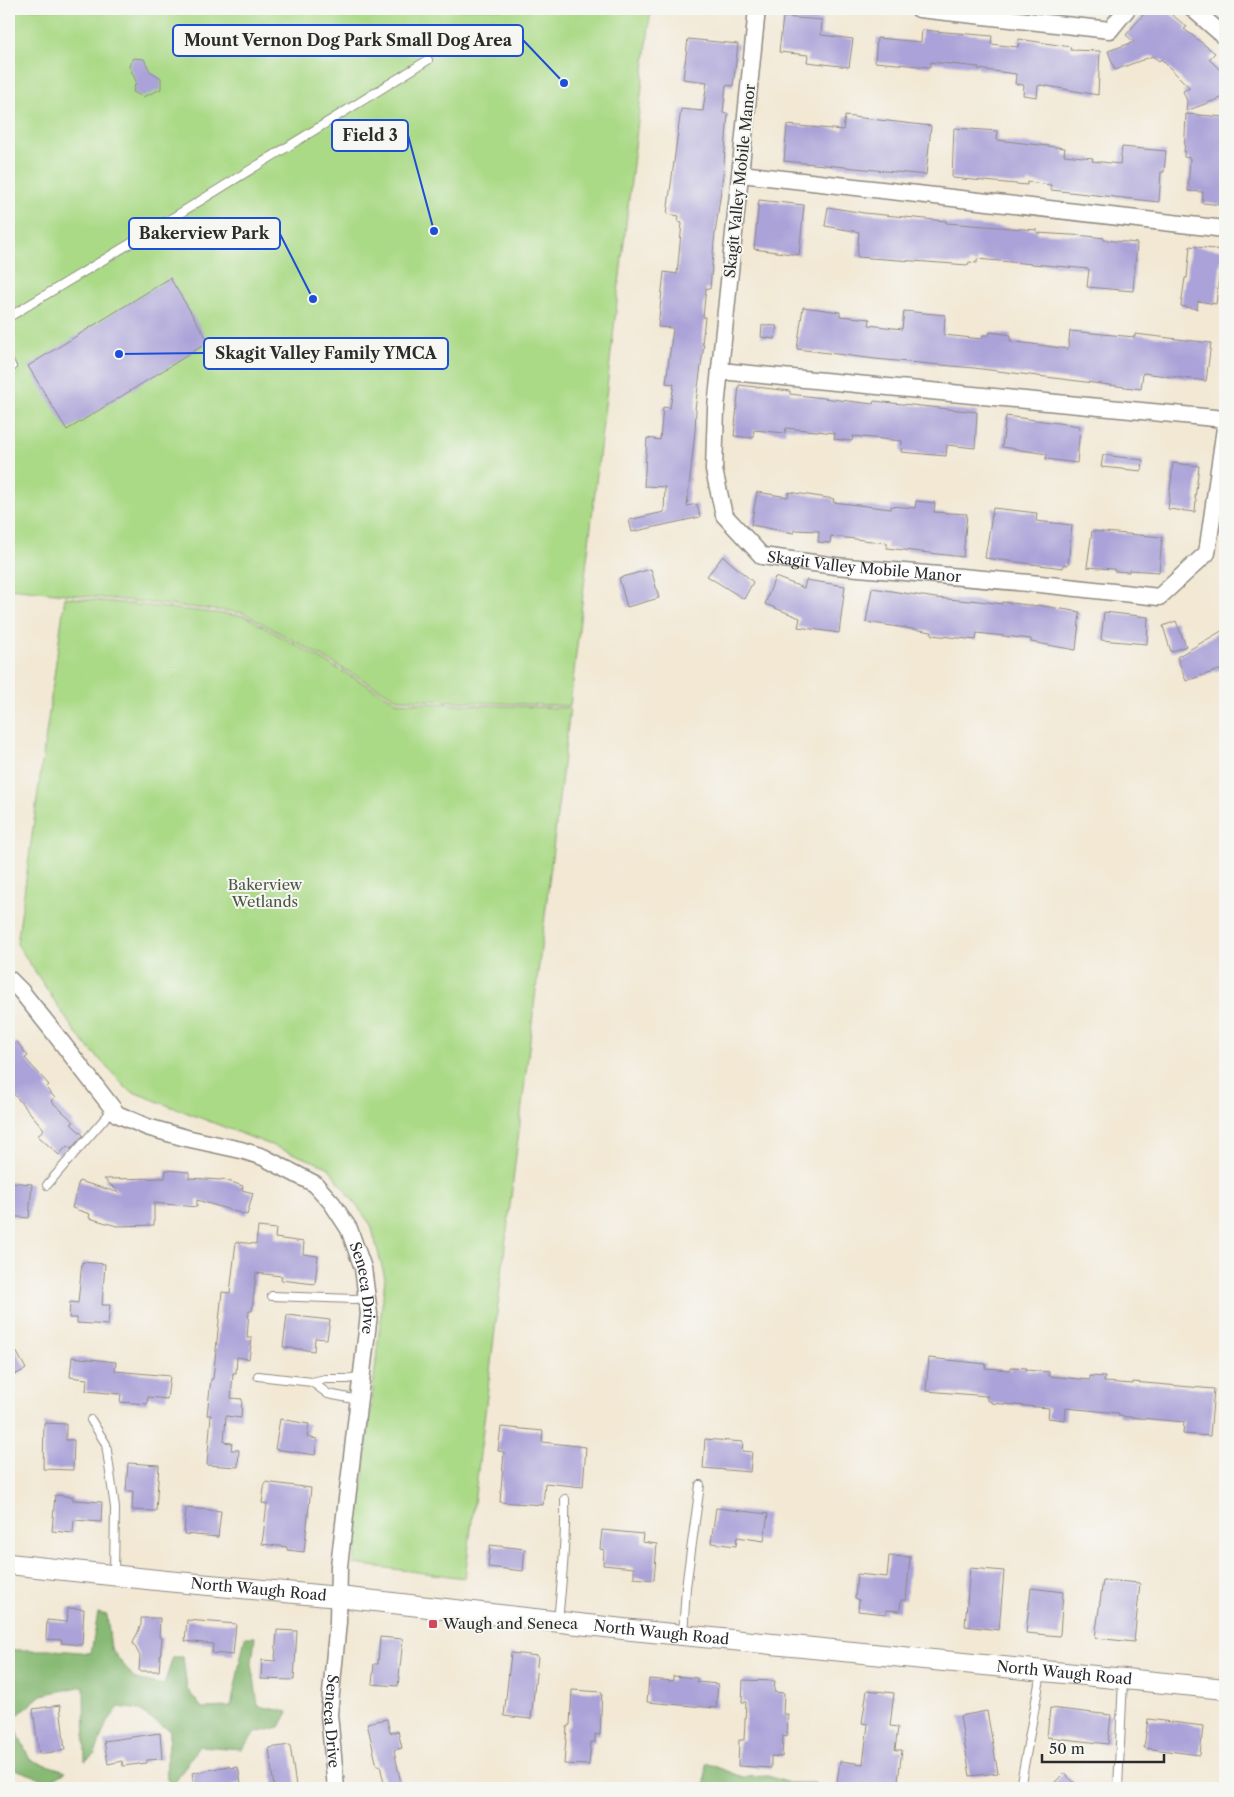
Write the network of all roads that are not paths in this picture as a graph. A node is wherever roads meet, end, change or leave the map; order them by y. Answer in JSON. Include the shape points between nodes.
{"nodes":[{"id":1,"x":757,"y":9,"type":"edge"},
{"id":2,"x":919,"y":9,"type":"edge"},
{"id":3,"x":1127,"y":9,"type":"edge"},
{"id":4,"x":1193,"y":9,"type":"edge"},
{"id":5,"x":1225,"y":37,"type":"edge"},
{"id":6,"x":428,"y":60,"type":"dead end"},
{"id":7,"x":741,"y":174,"type":"junction"},
{"id":8,"x":1225,"y":229,"type":"edge"},
{"id":9,"x":9,"y":317,"type":"edge"},
{"id":10,"x":720,"y":371,"type":"junction"},
{"id":11,"x":1225,"y":419,"type":"edge"},
{"id":12,"x":1225,"y":428,"type":"edge"},
{"id":13,"x":9,"y":979,"type":"edge"},
{"id":14,"x":113,"y":1109,"type":"junction"},
{"id":15,"x":48,"y":1185,"type":"dead end"},
{"id":16,"x":272,"y":1296,"type":"dead end"},
{"id":17,"x":367,"y":1298,"type":"junction"},
{"id":18,"x":258,"y":1376,"type":"dead end"},
{"id":19,"x":362,"y":1376,"type":"junction"},
{"id":20,"x":312,"y":1382,"type":"junction"},
{"id":21,"x":359,"y":1400,"type":"junction"},
{"id":22,"x":91,"y":1420,"type":"dead end"},
{"id":23,"x":700,"y":1485,"type":"dead end"},
{"id":24,"x":564,"y":1499,"type":"dead end"},
{"id":25,"x":9,"y":1564,"type":"edge"},
{"id":26,"x":114,"y":1576,"type":"junction"},
{"id":27,"x":339,"y":1596,"type":"junction"},
{"id":28,"x":558,"y":1621,"type":"junction"},
{"id":29,"x":683,"y":1635,"type":"junction"},
{"id":30,"x":1042,"y":1671,"type":"junction"},
{"id":31,"x":1123,"y":1679,"type":"junction"},
{"id":32,"x":1224,"y":1684,"type":"edge"},
{"id":33,"x":336,"y":1788,"type":"edge"},
{"id":34,"x":1020,"y":1788,"type":"edge"},
{"id":35,"x":1118,"y":1788,"type":"edge"}],
"edges":[{"from":1,"to":7,"type":"street","name":"Skagit Valley Mobile Manor"},
{"from":2,"to":3,"type":"street","via":[[1110,30]]},
{"from":4,"to":5,"type":"street"},
{"from":6,"to":9,"type":"lane"},
{"from":7,"to":8,"type":"street"},
{"from":7,"to":10,"type":"street","name":"Skagit Valley Mobile Manor"},
{"from":10,"to":11,"type":"street"},
{"from":10,"to":12,"type":"street","name":"Skagit Valley Mobile Manor","via":[[714,470],[724,515],[762,556],[836,566],[1159,597],[1207,553]]},
{"from":13,"to":14,"type":"street","name":"Seneca Drive"},
{"from":14,"to":15,"type":"lane"},
{"from":14,"to":17,"type":"street","name":"Seneca Drive","via":[[117,1114],[147,1127],[263,1157],[315,1184],[348,1229],[363,1268]]},
{"from":16,"to":17,"type":"lane"},
{"from":17,"to":19,"type":"street","name":"Seneca Drive","via":[[369,1314]]},
{"from":18,"to":20,"type":"lane"},
{"from":19,"to":20,"type":"lane"},
{"from":19,"to":21,"type":"street","name":"Seneca Drive"},
{"from":20,"to":21,"type":"lane","via":[[328,1394]]},
{"from":21,"to":27,"type":"street","name":"Seneca Drive","via":[[339,1566]]},
{"from":22,"to":26,"type":"lane","via":[[106,1444],[115,1508]]},
{"from":23,"to":29,"type":"lane"},
{"from":24,"to":28,"type":"lane","via":[[566,1521]]},
{"from":25,"to":26,"type":"street","name":"North Waugh Road"},
{"from":26,"to":27,"type":"street","name":"North Waugh Road"},
{"from":27,"to":28,"type":"street","name":"North Waugh Road"},
{"from":27,"to":33,"type":"street","name":"Seneca Drive","via":[[329,1714]]},
{"from":28,"to":29,"type":"street","name":"North Waugh Road"},
{"from":29,"to":30,"type":"street","name":"North Waugh Road"},
{"from":30,"to":31,"type":"street","name":"North Waugh Road"},
{"from":30,"to":34,"type":"lane"},
{"from":31,"to":32,"type":"street","name":"North Waugh Road"},
{"from":31,"to":35,"type":"lane"}]}
